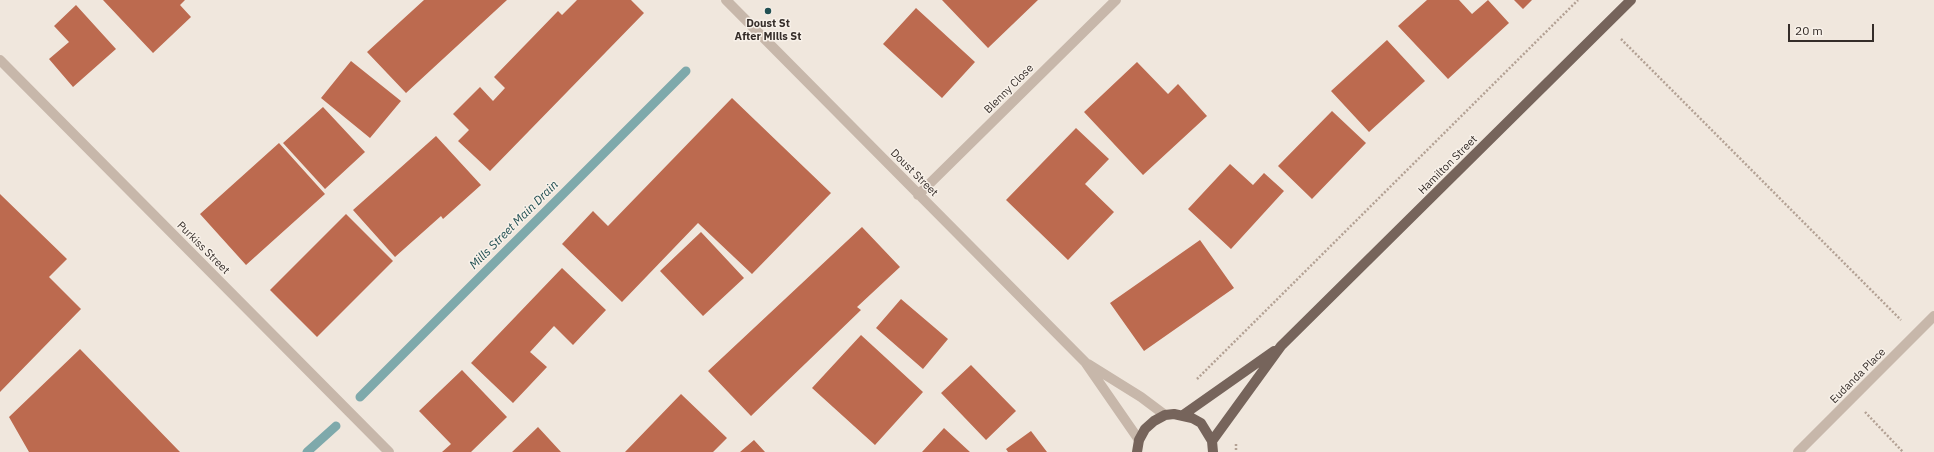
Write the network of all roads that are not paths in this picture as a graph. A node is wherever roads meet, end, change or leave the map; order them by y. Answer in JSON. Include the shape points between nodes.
{"nodes":[{"id":1,"x":726,"y":0,"type":"edge"},
{"id":2,"x":1116,"y":0,"type":"edge"},
{"id":3,"x":1631,"y":0,"type":"edge"},
{"id":4,"x":0,"y":60,"type":"edge"},
{"id":5,"x":918,"y":195,"type":"junction"},
{"id":6,"x":1934,"y":316,"type":"edge"},
{"id":7,"x":1281,"y":346,"type":"junction"},
{"id":8,"x":1085,"y":362,"type":"junction"},
{"id":9,"x":1165,"y":415,"type":"junction"},
{"id":10,"x":1183,"y":415,"type":"junction"},
{"id":11,"x":1139,"y":440,"type":"junction"},
{"id":12,"x":1212,"y":441,"type":"junction"},
{"id":13,"x":389,"y":452,"type":"edge"},
{"id":14,"x":1137,"y":452,"type":"edge"},
{"id":15,"x":1213,"y":452,"type":"edge"},
{"id":16,"x":1798,"y":452,"type":"edge"}],
"edges":[{"from":1,"to":5,"type":"street","name":"Doust Street"},
{"from":2,"to":5,"type":"street","name":"Blenny Close"},
{"from":3,"to":7,"type":"main road","name":"Hamilton Street"},
{"from":4,"to":13,"type":"street","name":"Purkiss Street"},
{"from":5,"to":8,"type":"street","name":"Doust Street"},
{"from":6,"to":16,"type":"street","name":"Eudanda Place"},
{"from":7,"to":10,"type":"main road","name":"Hamilton Street"},
{"from":7,"to":12,"type":"main road","name":"Hamilton Street"},
{"from":8,"to":9,"type":"street","name":"Doust Street"},
{"from":8,"to":11,"type":"street","name":"Doust Street"},
{"from":9,"to":10,"type":"main road"},
{"from":9,"to":11,"type":"main road","via":[[1145,429]]},
{"from":10,"to":12,"type":"main road","via":[[1201,423]]},
{"from":11,"to":14,"type":"main road"},
{"from":12,"to":15,"type":"main road"}]}
